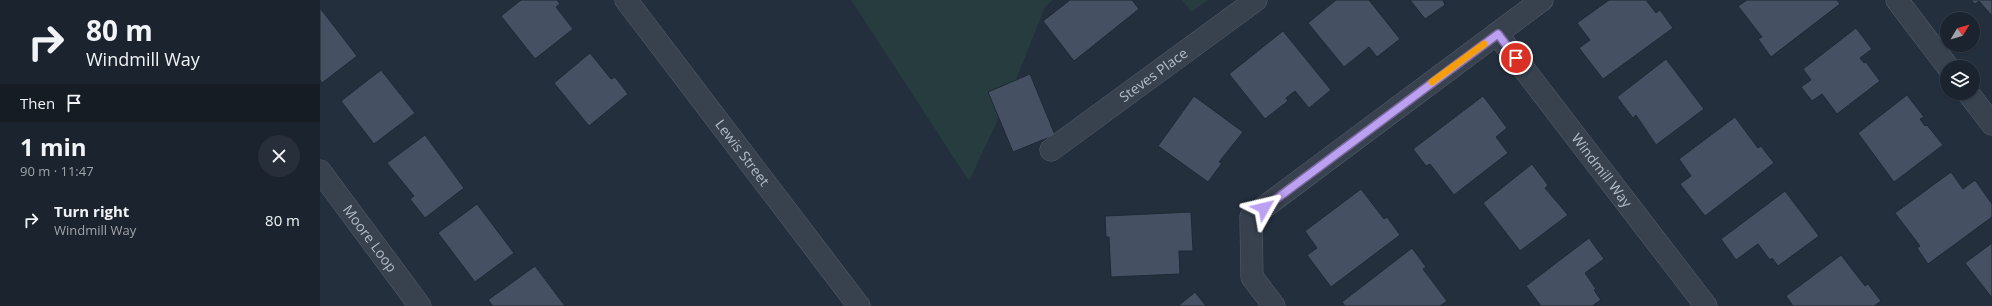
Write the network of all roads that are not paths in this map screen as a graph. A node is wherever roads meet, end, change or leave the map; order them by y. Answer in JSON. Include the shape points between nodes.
{"nodes":[{"id":1,"x":626,"y":0,"type":"edge"},
{"id":2,"x":1256,"y":0,"type":"edge"},
{"id":3,"x":1542,"y":0,"type":"edge"},
{"id":4,"x":1897,"y":0,"type":"edge"},
{"id":5,"x":1498,"y":34,"type":"junction"},
{"id":6,"x":1943,"y":60,"type":"edge"},
{"id":7,"x":1973,"y":100,"type":"edge"},
{"id":8,"x":1992,"y":124,"type":"edge"},
{"id":9,"x":1051,"y":150,"type":"dead end"},
{"id":10,"x":320,"y":171,"type":"edge"},
{"id":11,"x":420,"y":306,"type":"edge"},
{"id":12,"x":859,"y":306,"type":"edge"},
{"id":13,"x":1274,"y":306,"type":"edge"},
{"id":14,"x":1706,"y":306,"type":"edge"}],
"edges":[{"from":1,"to":12,"type":"street","name":"Lewis Street"},
{"from":2,"to":9,"type":"street","name":"Steves Place"},
{"from":3,"to":5,"type":"street"},
{"from":4,"to":6,"type":"street"},
{"from":5,"to":13,"type":"street","via":[[1251,217],[1252,277]]},
{"from":5,"to":14,"type":"street","name":"Windmill Way"},
{"from":7,"to":8,"type":"street"},
{"from":10,"to":11,"type":"street","name":"Moore Loop"}]}
